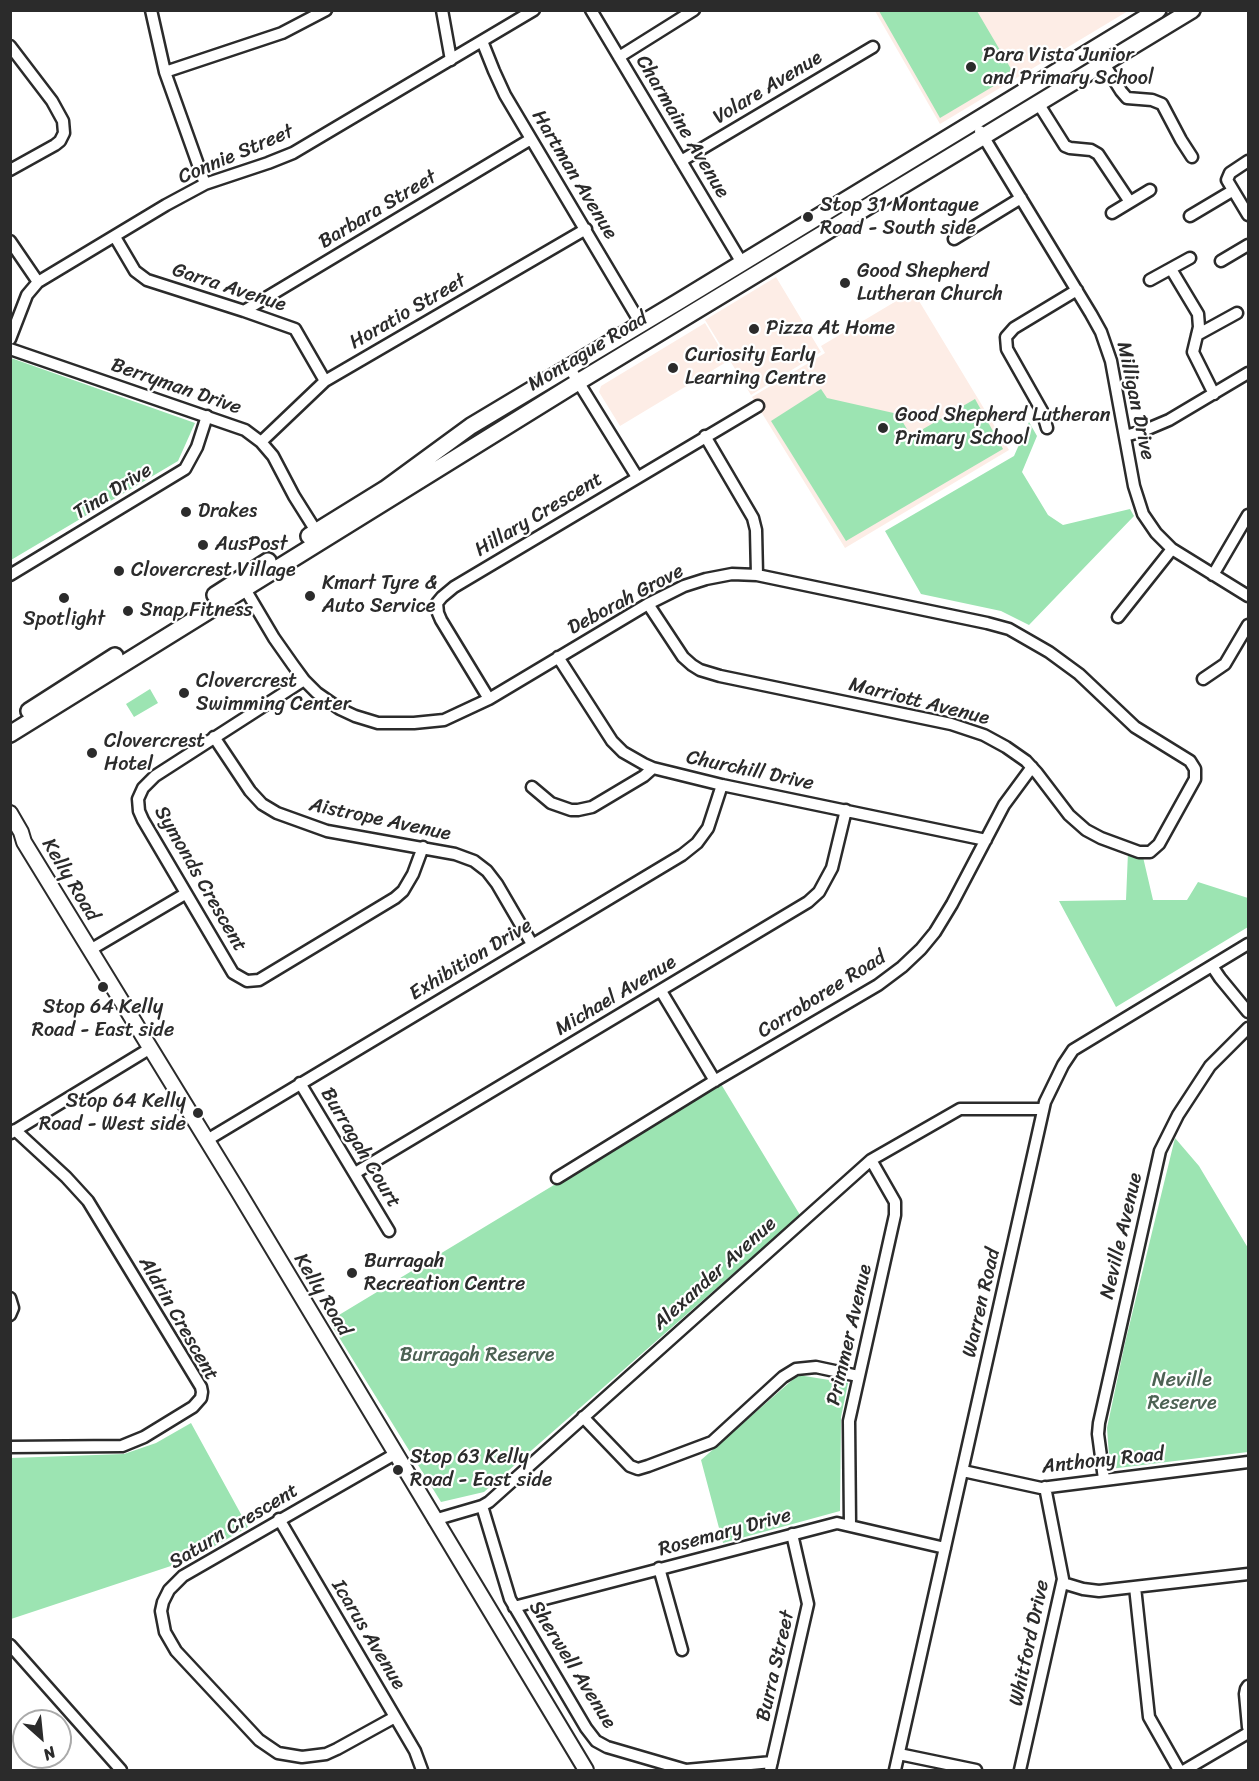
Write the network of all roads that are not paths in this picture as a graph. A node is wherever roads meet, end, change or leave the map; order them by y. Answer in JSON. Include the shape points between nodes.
{"nodes":[{"id":1,"x":151,"y":10,"type":"edge"},
{"id":2,"x":326,"y":10,"type":"edge"},
{"id":3,"x":442,"y":10,"type":"edge"},
{"id":4,"x":534,"y":10,"type":"edge"},
{"id":5,"x":591,"y":10,"type":"edge"},
{"id":6,"x":694,"y":10,"type":"edge"},
{"id":7,"x":1158,"y":10,"type":"edge"},
{"id":8,"x":1192,"y":10,"type":"edge"},
{"id":9,"x":482,"y":41,"type":"junction"},
{"id":10,"x":10,"y":46,"type":"edge"},
{"id":11,"x":873,"y":47,"type":"dead end"},
{"id":12,"x":619,"y":57,"type":"junction"},
{"id":13,"x":451,"y":60,"type":"junction"},
{"id":14,"x":1104,"y":64,"type":"junction"},
{"id":15,"x":165,"y":72,"type":"junction"},
{"id":16,"x":1038,"y":103,"type":"junction"},
{"id":17,"x":975,"y":122,"type":"junction"},
{"id":18,"x":984,"y":137,"type":"junction"},
{"id":19,"x":531,"y":139,"type":"junction"},
{"id":20,"x":1192,"y":157,"type":"dead end"},
{"id":21,"x":681,"y":161,"type":"junction"},
{"id":22,"x":1246,"y":163,"type":"edge"},
{"id":23,"x":10,"y":170,"type":"edge"},
{"id":24,"x":205,"y":184,"type":"junction"},
{"id":25,"x":1150,"y":190,"type":"dead end"},
{"id":26,"x":1233,"y":191,"type":"junction"},
{"id":27,"x":1021,"y":198,"type":"junction"},
{"id":28,"x":1130,"y":202,"type":"junction"},
{"id":29,"x":1112,"y":213,"type":"dead end"},
{"id":30,"x":1248,"y":215,"type":"edge"},
{"id":31,"x":1190,"y":216,"type":"dead end"},
{"id":32,"x":586,"y":229,"type":"junction"},
{"id":33,"x":115,"y":237,"type":"junction"},
{"id":34,"x":954,"y":239,"type":"dead end"},
{"id":35,"x":10,"y":241,"type":"edge"},
{"id":36,"x":1248,"y":245,"type":"edge"},
{"id":37,"x":1190,"y":258,"type":"dead end"},
{"id":38,"x":1221,"y":261,"type":"dead end"},
{"id":39,"x":742,"y":263,"type":"junction"},
{"id":40,"x":1171,"y":269,"type":"junction"},
{"id":41,"x":751,"y":277,"type":"junction"},
{"id":42,"x":1150,"y":280,"type":"dead end"},
{"id":43,"x":38,"y":282,"type":"junction"},
{"id":44,"x":1077,"y":290,"type":"junction"},
{"id":45,"x":244,"y":311,"type":"junction"},
{"id":46,"x":1237,"y":313,"type":"dead end"},
{"id":47,"x":641,"y":324,"type":"junction"},
{"id":48,"x":1197,"y":335,"type":"junction"},
{"id":49,"x":10,"y":339,"type":"edge"},
{"id":50,"x":10,"y":350,"type":"edge"},
{"id":51,"x":569,"y":367,"type":"junction"},
{"id":52,"x":1248,"y":373,"type":"edge"},
{"id":53,"x":325,"y":381,"type":"junction"},
{"id":54,"x":578,"y":382,"type":"junction"},
{"id":55,"x":1214,"y":394,"type":"junction"},
{"id":56,"x":758,"y":406,"type":"dead end"},
{"id":57,"x":207,"y":416,"type":"junction"},
{"id":58,"x":1047,"y":428,"type":"dead end"},
{"id":59,"x":705,"y":436,"type":"junction"},
{"id":60,"x":1125,"y":436,"type":"junction"},
{"id":61,"x":261,"y":442,"type":"junction"},
{"id":62,"x":637,"y":477,"type":"junction"},
{"id":63,"x":1248,"y":515,"type":"edge"},
{"id":64,"x":318,"y":536,"type":"junction"},
{"id":65,"x":1172,"y":549,"type":"junction"},
{"id":66,"x":10,"y":575,"type":"edge"},
{"id":67,"x":757,"y":575,"type":"junction"},
{"id":68,"x":1213,"y":575,"type":"junction"},
{"id":69,"x":242,"y":584,"type":"junction"},
{"id":70,"x":1248,"y":596,"type":"edge"},
{"id":71,"x":648,"y":604,"type":"junction"},
{"id":72,"x":1118,"y":617,"type":"dead end"},
{"id":73,"x":1248,"y":625,"type":"edge"},
{"id":74,"x":558,"y":657,"type":"junction"},
{"id":75,"x":1203,"y":679,"type":"dead end"},
{"id":76,"x":304,"y":680,"type":"junction"},
{"id":77,"x":489,"y":699,"type":"junction"},
{"id":78,"x":10,"y":724,"type":"edge"},
{"id":79,"x":10,"y":734,"type":"edge"},
{"id":80,"x":214,"y":737,"type":"junction"},
{"id":81,"x":1032,"y":767,"type":"junction"},
{"id":82,"x":653,"y":768,"type":"junction"},
{"id":83,"x":1195,"y":769,"type":"joint"},
{"id":84,"x":722,"y":784,"type":"junction"},
{"id":85,"x":532,"y":787,"type":"dead end"},
{"id":86,"x":846,"y":810,"type":"junction"},
{"id":87,"x":10,"y":813,"type":"edge"},
{"id":88,"x":10,"y":827,"type":"edge"},
{"id":89,"x":986,"y":840,"type":"junction"},
{"id":90,"x":24,"y":842,"type":"junction"},
{"id":91,"x":423,"y":848,"type":"junction"},
{"id":92,"x":185,"y":894,"type":"junction"},
{"id":93,"x":532,"y":944,"type":"junction"},
{"id":94,"x":1248,"y":944,"type":"edge"},
{"id":95,"x":90,"y":950,"type":"junction"},
{"id":96,"x":1212,"y":966,"type":"junction"},
{"id":97,"x":661,"y":991,"type":"junction"},
{"id":98,"x":1248,"y":1012,"type":"edge"},
{"id":99,"x":1248,"y":1028,"type":"edge"},
{"id":100,"x":150,"y":1048,"type":"junction"},
{"id":101,"x":715,"y":1081,"type":"junction"},
{"id":102,"x":300,"y":1083,"type":"junction"},
{"id":103,"x":1043,"y":1109,"type":"junction"},
{"id":104,"x":13,"y":1132,"type":"edge"},
{"id":105,"x":207,"y":1140,"type":"junction"},
{"id":106,"x":871,"y":1160,"type":"junction"},
{"id":107,"x":355,"y":1173,"type":"junction"},
{"id":108,"x":557,"y":1178,"type":"dead end"},
{"id":109,"x":389,"y":1231,"type":"dead end"},
{"id":110,"x":10,"y":1298,"type":"edge"},
{"id":111,"x":10,"y":1315,"type":"edge"},
{"id":112,"x":858,"y":1376,"type":"junction"},
{"id":113,"x":584,"y":1417,"type":"junction"},
{"id":114,"x":10,"y":1448,"type":"edge"},
{"id":115,"x":395,"y":1454,"type":"junction"},
{"id":116,"x":1248,"y":1462,"type":"edge"},
{"id":117,"x":963,"y":1471,"type":"junction"},
{"id":118,"x":1104,"y":1479,"type":"junction"},
{"id":119,"x":1045,"y":1487,"type":"junction"},
{"id":120,"x":482,"y":1506,"type":"junction"},
{"id":121,"x":279,"y":1520,"type":"junction"},
{"id":122,"x":434,"y":1520,"type":"junction"},
{"id":123,"x":850,"y":1525,"type":"junction"},
{"id":124,"x":792,"y":1534,"type":"junction"},
{"id":125,"x":945,"y":1548,"type":"junction"},
{"id":126,"x":659,"y":1568,"type":"junction"},
{"id":127,"x":1248,"y":1574,"type":"edge"},
{"id":128,"x":1063,"y":1583,"type":"junction"},
{"id":129,"x":1135,"y":1587,"type":"junction"},
{"id":130,"x":514,"y":1607,"type":"junction"},
{"id":131,"x":10,"y":1645,"type":"edge"},
{"id":132,"x":682,"y":1650,"type":"dead end"},
{"id":133,"x":1248,"y":1686,"type":"edge"},
{"id":134,"x":395,"y":1717,"type":"junction"},
{"id":135,"x":1248,"y":1727,"type":"edge"},
{"id":136,"x":1248,"y":1733,"type":"edge"},
{"id":137,"x":899,"y":1754,"type":"junction"},
{"id":138,"x":771,"y":1766,"type":"edge"},
{"id":139,"x":121,"y":1770,"type":"edge"},
{"id":140,"x":422,"y":1770,"type":"edge"},
{"id":141,"x":586,"y":1770,"type":"edge"},
{"id":142,"x":896,"y":1770,"type":"edge"},
{"id":143,"x":975,"y":1770,"type":"edge"},
{"id":144,"x":1020,"y":1770,"type":"edge"},
{"id":145,"x":1179,"y":1770,"type":"edge"},
{"id":146,"x":1185,"y":1770,"type":"edge"}],
"edges":[{"from":1,"to":15,"type":"street"},
{"from":2,"to":15,"type":"street","via":[[282,33]]},
{"from":3,"to":13,"type":"street"},
{"from":4,"to":9,"type":"street","name":"Connie Street"},
{"from":5,"to":12,"type":"street","name":"Charmaine Avenue"},
{"from":6,"to":12,"type":"street"},
{"from":7,"to":17,"type":"main road","name":"Montague Road"},
{"from":8,"to":14,"type":"main road","name":"Montague Road"},
{"from":9,"to":13,"type":"street","name":"Connie Street"},
{"from":9,"to":19,"type":"street","name":"Hartman Avenue","via":[[500,85]]},
{"from":10,"to":23,"type":"street","via":[[48,93],[64,127],[60,141]]},
{"from":11,"to":21,"type":"street","name":"Volare Avenue"},
{"from":12,"to":21,"type":"street","name":"Charmaine Avenue"},
{"from":13,"to":24,"type":"street","name":"Connie Street","via":[[287,156]]},
{"from":14,"to":16,"type":"main road","name":"Montague Road"},
{"from":14,"to":20,"type":"street","via":[[1127,98],[1162,104]]},
{"from":15,"to":24,"type":"street"},
{"from":16,"to":18,"type":"main road","name":"Montague Road"},
{"from":16,"to":28,"type":"street","via":[[1065,146],[1098,154]]},
{"from":17,"to":18,"type":"street","name":"Milligan Drive"},
{"from":17,"to":39,"type":"main road","name":"Montague Road"},
{"from":18,"to":27,"type":"street","name":"Milligan Drive"},
{"from":18,"to":41,"type":"main road","name":"Montague Road"},
{"from":19,"to":32,"type":"street","name":"Hartman Avenue"},
{"from":19,"to":45,"type":"street","name":"Barbara Street"},
{"from":21,"to":39,"type":"street","name":"Charmaine Avenue"},
{"from":22,"to":26,"type":"street","via":[[1227,177]]},
{"from":24,"to":33,"type":"street","name":"Connie Street"},
{"from":25,"to":28,"type":"street"},
{"from":26,"to":30,"type":"street"},
{"from":26,"to":31,"type":"street"},
{"from":27,"to":34,"type":"street"},
{"from":27,"to":44,"type":"street","name":"Milligan Drive"},
{"from":28,"to":29,"type":"street"},
{"from":32,"to":47,"type":"street","name":"Hartman Avenue"},
{"from":32,"to":53,"type":"street","name":"Horatio Street"},
{"from":33,"to":43,"type":"street","name":"Connie Street"},
{"from":33,"to":45,"type":"street","name":"Garra Avenue","via":[[142,278]]},
{"from":35,"to":43,"type":"street"},
{"from":36,"to":38,"type":"street"},
{"from":37,"to":40,"type":"street"},
{"from":39,"to":41,"type":"main road"},
{"from":39,"to":47,"type":"main road","name":"Montague Road"},
{"from":40,"to":42,"type":"street"},
{"from":40,"to":48,"type":"street","via":[[1198,314]]},
{"from":41,"to":54,"type":"main road","name":"Montague Road"},
{"from":43,"to":49,"type":"street","name":"Connie Street","via":[[27,295]]},
{"from":44,"to":58,"type":"street","via":[[1010,330],[1006,337],[1007,349],[1041,407]]},
{"from":44,"to":60,"type":"street","name":"Milligan Drive","via":[[1108,352]]},
{"from":45,"to":53,"type":"street","name":"Garra Avenue","via":[[295,329]]},
{"from":46,"to":48,"type":"street"},
{"from":47,"to":51,"type":"main road","name":"Montague Road"},
{"from":48,"to":55,"type":"street","via":[[1193,354]]},
{"from":50,"to":57,"type":"street","name":"Berryman Drive"},
{"from":51,"to":54,"type":"street"},
{"from":51,"to":64,"type":"main road","name":"Montague Road","via":[[471,426]]},
{"from":52,"to":55,"type":"street"},
{"from":53,"to":61,"type":"street","name":"Horatio Street"},
{"from":54,"to":62,"type":"street"},
{"from":54,"to":64,"type":"main road","name":"Montague Road","via":[[421,480]]},
{"from":55,"to":60,"type":"street","via":[[1162,423]]},
{"from":56,"to":59,"type":"street","name":"Hillary Crescent"},
{"from":57,"to":61,"type":"street","name":"Berryman Drive","via":[[239,427]]},
{"from":57,"to":66,"type":"street","name":"Tina Drive","via":[[185,470]]},
{"from":59,"to":62,"type":"street","name":"Hillary Crescent"},
{"from":59,"to":67,"type":"street","via":[[753,518]]},
{"from":60,"to":65,"type":"street","name":"Milligan Drive","via":[[1139,506],[1156,534]]},
{"from":61,"to":64,"type":"street","name":"Berryman Drive","via":[[273,456]]},
{"from":62,"to":77,"type":"street","name":"Hillary Crescent","via":[[454,587],[439,600],[441,620]]},
{"from":63,"to":68,"type":"street"},
{"from":64,"to":69,"type":"main road","name":"Montague Road"},
{"from":65,"to":68,"type":"street","name":"Milligan Drive"},
{"from":65,"to":72,"type":"street"},
{"from":67,"to":71,"type":"street","name":"Deborah Grove","via":[[706,579]]},
{"from":67,"to":83,"type":"street","name":"Deborah Grove","via":[[1009,629],[1079,674],[1135,727],[1190,761]]},
{"from":68,"to":70,"type":"street","name":"Milligan Drive"},
{"from":69,"to":76,"type":"street","name":"Deborah Grove"},
{"from":69,"to":78,"type":"main road","name":"Montague Road","via":[[57,692]]},
{"from":69,"to":79,"type":"main road","name":"Montague Road"},
{"from":71,"to":74,"type":"street","name":"Deborah Grove"},
{"from":71,"to":81,"type":"street","name":"Marriott Avenue","via":[[683,657],[700,670],[963,728],[998,741]]},
{"from":73,"to":75,"type":"street","via":[[1225,664]]},
{"from":74,"to":77,"type":"street","name":"Deborah Grove"},
{"from":74,"to":82,"type":"street","name":"Churchill Drive","via":[[612,741],[623,752]]},
{"from":76,"to":77,"type":"street","name":"Deborah Grove","via":[[340,709],[378,723],[444,720]]},
{"from":76,"to":80,"type":"street","name":"Symonds Crescent"},
{"from":80,"to":91,"type":"street","name":"Aistrope Avenue","via":[[250,791],[271,810],[327,831]]},
{"from":80,"to":92,"type":"street","name":"Symonds Crescent","via":[[147,781],[138,799],[139,811]]},
{"from":81,"to":83,"type":"street","name":"Marriott Avenue","via":[[1069,815],[1086,830],[1146,853],[1159,844],[1192,786]]},
{"from":81,"to":89,"type":"street","name":"Corroboree Road","via":[[1004,805]]},
{"from":82,"to":84,"type":"street","name":"Churchill Drive"},
{"from":82,"to":85,"type":"street","via":[[592,807],[578,810],[551,803]]},
{"from":84,"to":86,"type":"street","name":"Churchill Drive"},
{"from":84,"to":93,"type":"street","name":"Exhibition Drive","via":[[704,836],[689,850]]},
{"from":86,"to":89,"type":"street","name":"Churchill Drive"},
{"from":86,"to":97,"type":"street","name":"Michael Avenue","via":[[832,868],[814,897]]},
{"from":87,"to":90,"type":"street","name":"Kelly Road"},
{"from":88,"to":90,"type":"street","name":"Kelly Road"},
{"from":89,"to":101,"type":"street","name":"Corroboree Road","via":[[942,920],[911,959],[878,984]]},
{"from":90,"to":95,"type":"street","name":"Kelly Road"},
{"from":91,"to":92,"type":"street","name":"Symonds Crescent","via":[[413,874],[395,898],[253,982],[233,972]]},
{"from":91,"to":93,"type":"street","name":"Aistrope Avenue","via":[[465,857],[487,871]]},
{"from":92,"to":95,"type":"street"},
{"from":93,"to":102,"type":"street","name":"Exhibition Drive"},
{"from":94,"to":96,"type":"street","name":"Warren Road"},
{"from":95,"to":100,"type":"street","name":"Kelly Road"},
{"from":96,"to":98,"type":"street"},
{"from":96,"to":103,"type":"street","name":"Warren Road","via":[[1073,1050]]},
{"from":97,"to":101,"type":"street"},
{"from":97,"to":107,"type":"street","name":"Michael Avenue"},
{"from":99,"to":118,"type":"street","name":"Neville Avenue","via":[[1210,1066],[1160,1151],[1099,1423]]},
{"from":100,"to":104,"type":"street"},
{"from":100,"to":105,"type":"street","name":"Kelly Road"},
{"from":101,"to":108,"type":"street","name":"Corroboree Road"},
{"from":102,"to":105,"type":"street","name":"Exhibition Drive"},
{"from":102,"to":107,"type":"street","name":"Burragah Court"},
{"from":103,"to":106,"type":"street","name":"Alexander Avenue","via":[[960,1109]]},
{"from":103,"to":117,"type":"street","name":"Warren Road"},
{"from":104,"to":114,"type":"street","name":"Aldrin Crescent","via":[[88,1201],[202,1392],[193,1407],[122,1446]]},
{"from":105,"to":115,"type":"street","name":"Kelly Road"},
{"from":106,"to":112,"type":"street","name":"Primmer Avenue","via":[[893,1199],[895,1215]]},
{"from":106,"to":113,"type":"street","name":"Alexander Avenue"},
{"from":107,"to":109,"type":"street","name":"Burragah Court"},
{"from":110,"to":111,"type":"street"},
{"from":112,"to":113,"type":"street","via":[[816,1367],[796,1369],[712,1442],[638,1469],[630,1466]]},
{"from":112,"to":123,"type":"street","name":"Primmer Avenue","via":[[849,1431]]},
{"from":113,"to":120,"type":"street","name":"Alexander Avenue"},
{"from":115,"to":121,"type":"street","name":"Saturn Crescent"},
{"from":115,"to":122,"type":"street","name":"Kelly Road"},
{"from":116,"to":118,"type":"street","name":"Anthony Road"},
{"from":117,"to":119,"type":"street","name":"Anthony Road"},
{"from":117,"to":125,"type":"street","name":"Warren Road"},
{"from":118,"to":119,"type":"street","name":"Anthony Road"},
{"from":119,"to":128,"type":"street","name":"Whitford Drive"},
{"from":120,"to":122,"type":"street","name":"Alexander Avenue"},
{"from":120,"to":130,"type":"street","name":"Sherwell Avenue"},
{"from":121,"to":134,"type":"street","name":"Icarus Avenue"},
{"from":121,"to":134,"type":"street","name":"Saturn Crescent","via":[[175,1583],[165,1597],[162,1611],[163,1626],[171,1643],[259,1740],[278,1753],[302,1757],[326,1754]]},
{"from":122,"to":141,"type":"street","name":"Kelly Road"},
{"from":123,"to":124,"type":"street","name":"Rosemary Drive","via":[[837,1523]]},
{"from":123,"to":125,"type":"street","name":"Rosemary Drive"},
{"from":124,"to":126,"type":"street","name":"Rosemary Drive"},
{"from":124,"to":138,"type":"street","name":"Burra Street","via":[[808,1604]]},
{"from":125,"to":137,"type":"street","name":"Warren Road"},
{"from":126,"to":130,"type":"street","name":"Rosemary Drive"},
{"from":126,"to":132,"type":"street"},
{"from":127,"to":129,"type":"street"},
{"from":128,"to":129,"type":"street","via":[[1094,1591]]},
{"from":128,"to":144,"type":"street","name":"Whitford Drive"},
{"from":129,"to":145,"type":"street","via":[[1149,1717]]},
{"from":130,"to":138,"type":"street","name":"Sherwell Avenue","via":[[586,1728],[601,1744],[686,1770]]},
{"from":131,"to":139,"type":"street"},
{"from":133,"to":135,"type":"street"},
{"from":134,"to":140,"type":"street","name":"Icarus Avenue"},
{"from":136,"to":146,"type":"street"},
{"from":137,"to":142,"type":"street","name":"Warren Road"},
{"from":137,"to":143,"type":"street"}]}
